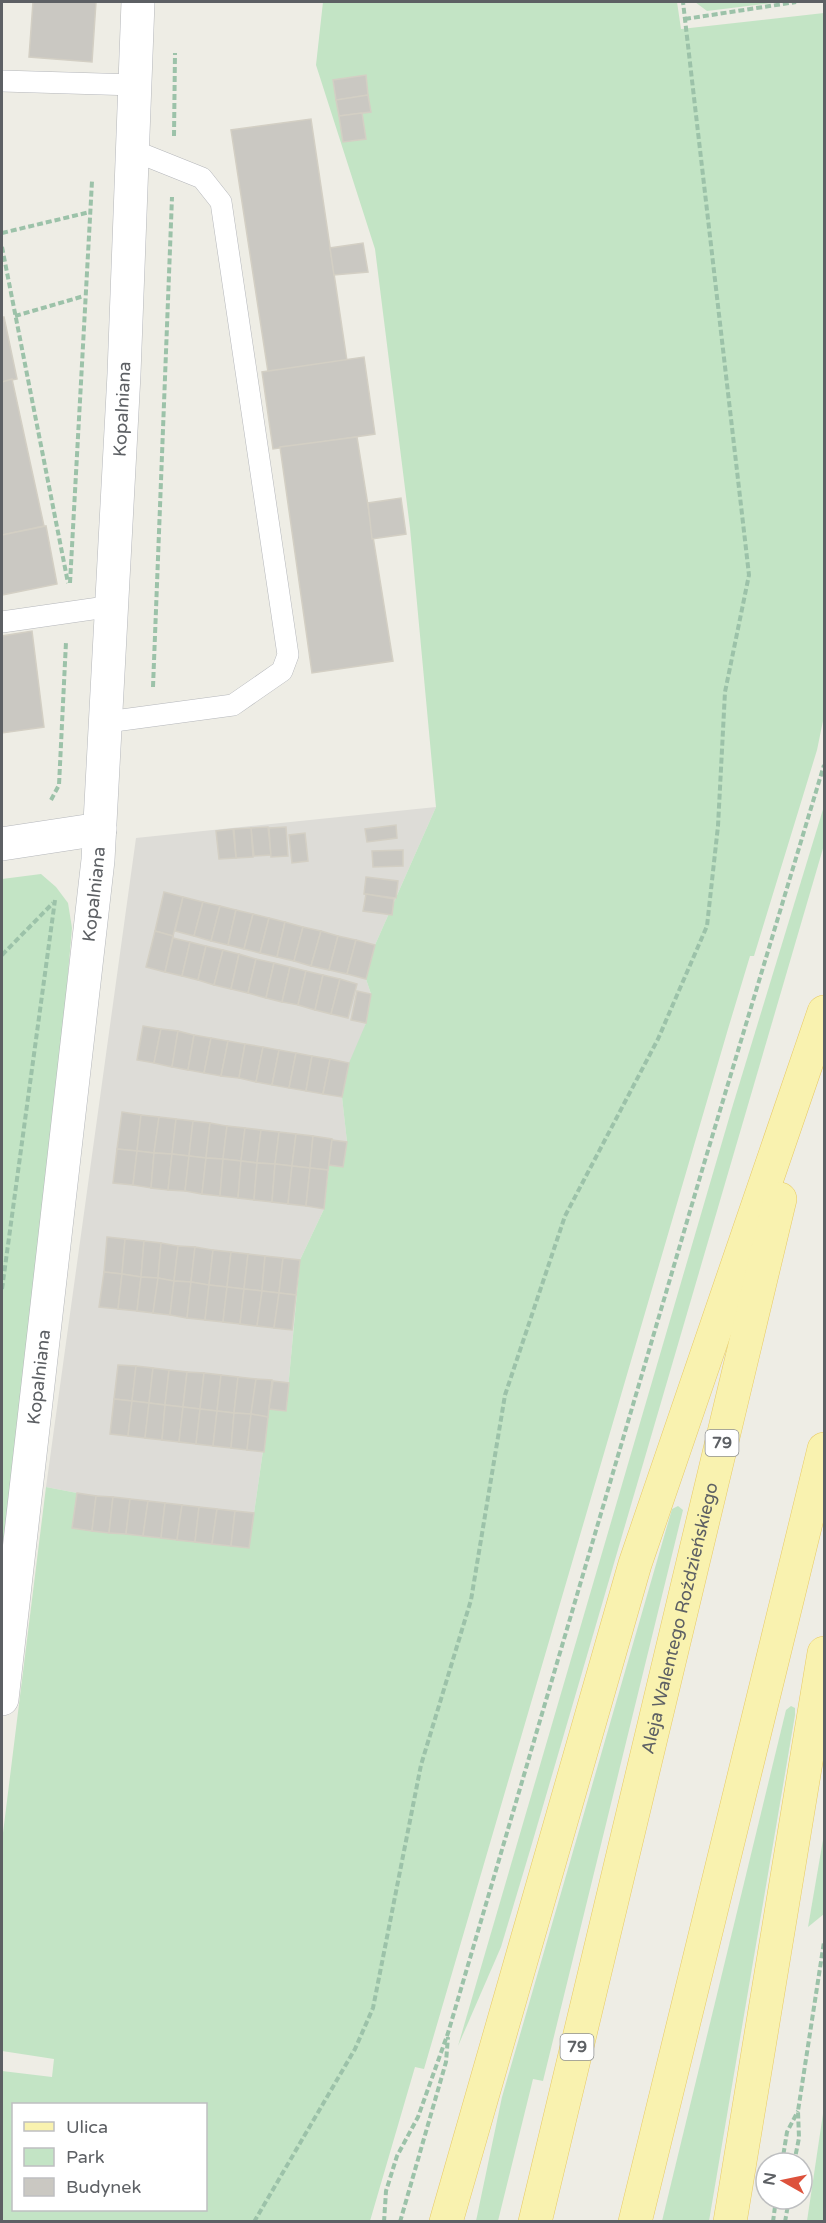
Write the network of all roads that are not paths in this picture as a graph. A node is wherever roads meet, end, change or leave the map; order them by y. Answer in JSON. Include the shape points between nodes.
{"nodes":[{"id":1,"x":138,"y":2,"type":"edge"},
{"id":2,"x":2,"y":81,"type":"edge"},
{"id":3,"x":135,"y":85,"type":"junction"},
{"id":4,"x":132,"y":150,"type":"junction"},
{"id":5,"x":113,"y":606,"type":"junction"},
{"id":6,"x":2,"y":622,"type":"edge"},
{"id":7,"x":107,"y":722,"type":"junction"},
{"id":8,"x":100,"y":829,"type":"junction"},
{"id":9,"x":2,"y":844,"type":"edge"},
{"id":10,"x":825,"y":1012,"type":"edge"},
{"id":11,"x":825,"y":1449,"type":"edge"},
{"id":12,"x":6,"y":1616,"type":"edge"},
{"id":13,"x":825,"y":1653,"type":"edge"},
{"id":14,"x":2,"y":1699,"type":"edge"},
{"id":15,"x":446,"y":2222,"type":"edge"},
{"id":16,"x":535,"y":2222,"type":"edge"},
{"id":17,"x":635,"y":2222,"type":"edge"},
{"id":18,"x":730,"y":2222,"type":"edge"}],
"edges":[{"from":1,"to":3,"type":"street","name":"Kopalniana"},
{"from":2,"to":3,"type":"lane"},
{"from":3,"to":4,"type":"street","name":"Kopalniana"},
{"from":4,"to":5,"type":"street","name":"Kopalniana"},
{"from":4,"to":7,"type":"lane","via":[[202,178],[221,202],[288,655],[282,671],[233,705]]},
{"from":5,"to":6,"type":"lane"},
{"from":5,"to":7,"type":"street","name":"Kopalniana"},
{"from":7,"to":8,"type":"street","name":"Kopalniana"},
{"from":8,"to":9,"type":"street"},
{"from":8,"to":12,"type":"street","name":"Kopalniana"},
{"from":10,"to":15,"type":"main road","via":[[635,1564]]},
{"from":10,"to":16,"type":"main road","name":"Aleja Walentego Roździeńskiego","number":"79"},
{"from":11,"to":17,"type":"main road"},
{"from":12,"to":14,"type":"street","name":"Kopalniana"},
{"from":13,"to":18,"type":"main road"}]}
